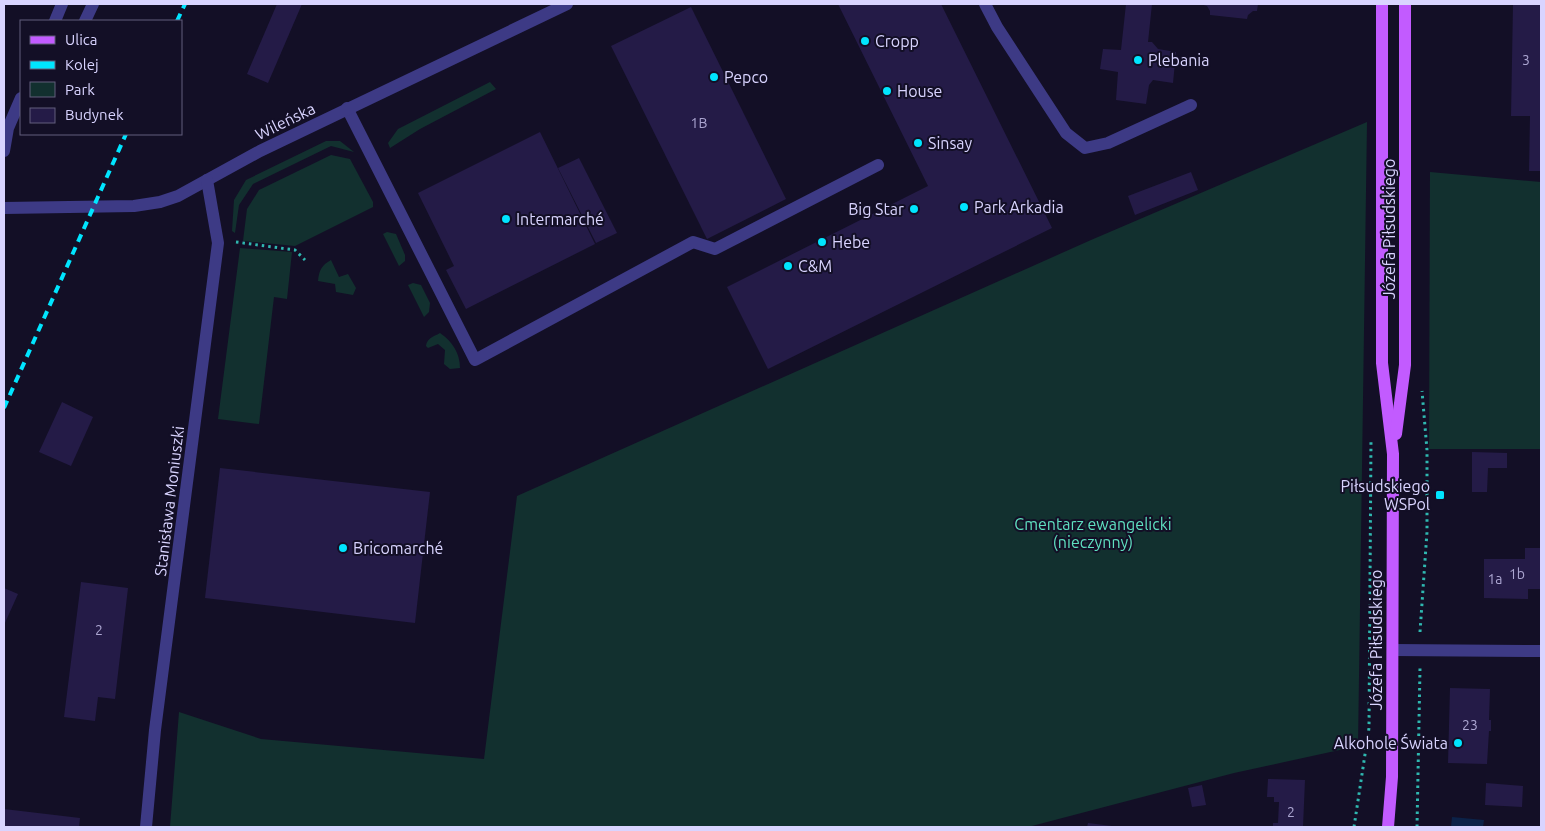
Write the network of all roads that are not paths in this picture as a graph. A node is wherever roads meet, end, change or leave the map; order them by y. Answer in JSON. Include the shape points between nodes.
{"nodes":[{"id":1,"x":62,"y":4,"type":"edge"},
{"id":2,"x":93,"y":4,"type":"edge"},
{"id":3,"x":567,"y":4,"type":"edge"},
{"id":4,"x":985,"y":4,"type":"edge"},
{"id":5,"x":1382,"y":4,"type":"edge"},
{"id":6,"x":1405,"y":4,"type":"edge"},
{"id":7,"x":54,"y":20,"type":"edge"},
{"id":8,"x":85,"y":20,"type":"edge"},
{"id":9,"x":20,"y":100,"type":"edge"},
{"id":10,"x":1191,"y":106,"type":"dead end"},
{"id":11,"x":347,"y":108,"type":"junction"},
{"id":12,"x":4,"y":151,"type":"edge"},
{"id":13,"x":878,"y":166,"type":"dead end"},
{"id":14,"x":207,"y":180,"type":"junction"},
{"id":15,"x":4,"y":208,"type":"edge"},
{"id":16,"x":1393,"y":454,"type":"junction"},
{"id":17,"x":1393,"y":650,"type":"junction"},
{"id":18,"x":1541,"y":651,"type":"edge"},
{"id":19,"x":146,"y":827,"type":"edge"},
{"id":20,"x":1388,"y":827,"type":"edge"}],
"edges":[{"from":1,"to":7,"type":"street"},
{"from":2,"to":8,"type":"street"},
{"from":3,"to":11,"type":"street","name":"Wileńska"},
{"from":4,"to":10,"type":"street","via":[[1066,133],[1085,148],[1108,143]]},
{"from":5,"to":16,"type":"main road","name":"Józefa Piłsudskiego","via":[[1382,363]]},
{"from":6,"to":16,"type":"main road","name":"Józefa Piłsudskiego","via":[[1405,366]]},
{"from":9,"to":12,"type":"street","via":[[8,128]]},
{"from":11,"to":13,"type":"street","via":[[475,360],[693,242],[715,249]]},
{"from":11,"to":14,"type":"street","name":"Wileńska"},
{"from":14,"to":15,"type":"street","name":"Wileńska","via":[[178,196],[134,206]]},
{"from":14,"to":19,"type":"street","name":"Stanisława Moniuszki","via":[[218,243],[155,730]]},
{"from":16,"to":17,"type":"main road","name":"Józefa Piłsudskiego"},
{"from":17,"to":18,"type":"street"},
{"from":17,"to":20,"type":"main road","name":"Józefa Piłsudskiego","via":[[1392,777]]}]}
